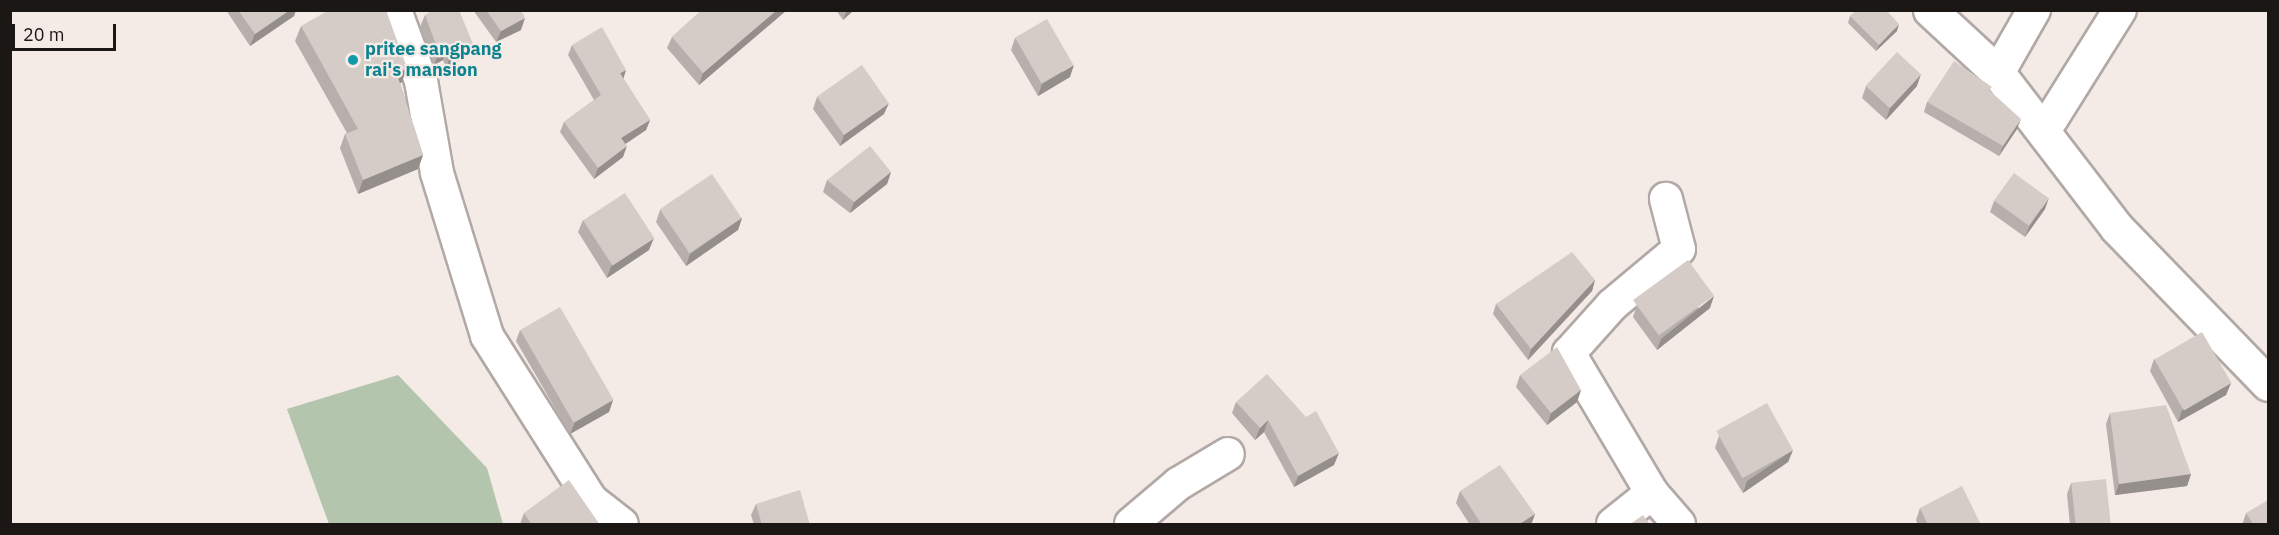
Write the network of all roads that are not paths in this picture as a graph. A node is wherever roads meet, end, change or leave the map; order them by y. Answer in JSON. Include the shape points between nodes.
{"nodes":[{"id":1,"x":395,"y":10,"type":"edge"},
{"id":2,"x":1930,"y":10,"type":"edge"},
{"id":3,"x":2034,"y":10,"type":"edge"},
{"id":4,"x":2120,"y":10,"type":"edge"},
{"id":5,"x":1998,"y":73,"type":"junction"},
{"id":6,"x":2044,"y":132,"type":"junction"},
{"id":7,"x":1666,"y":199,"type":"dead end"},
{"id":8,"x":2268,"y":384,"type":"edge"},
{"id":9,"x":1228,"y":453,"type":"dead end"},
{"id":10,"x":1653,"y":494,"type":"junction"},
{"id":11,"x":622,"y":525,"type":"edge"},
{"id":12,"x":1131,"y":525,"type":"edge"},
{"id":13,"x":1613,"y":525,"type":"edge"},
{"id":14,"x":1679,"y":525,"type":"edge"}],
"edges":[{"from":1,"to":11,"type":"street","via":[[422,81],[437,173],[487,336],[591,500]]},
{"from":2,"to":5,"type":"main road"},
{"from":3,"to":5,"type":"street"},
{"from":4,"to":6,"type":"street"},
{"from":5,"to":6,"type":"main road"},
{"from":6,"to":8,"type":"main road","via":[[2117,228]]},
{"from":7,"to":10,"type":"street","via":[[1679,249],[1612,305],[1569,353]]},
{"from":9,"to":12,"type":"street","via":[[1178,484]]},
{"from":10,"to":13,"type":"street"},
{"from":10,"to":14,"type":"street"}]}
